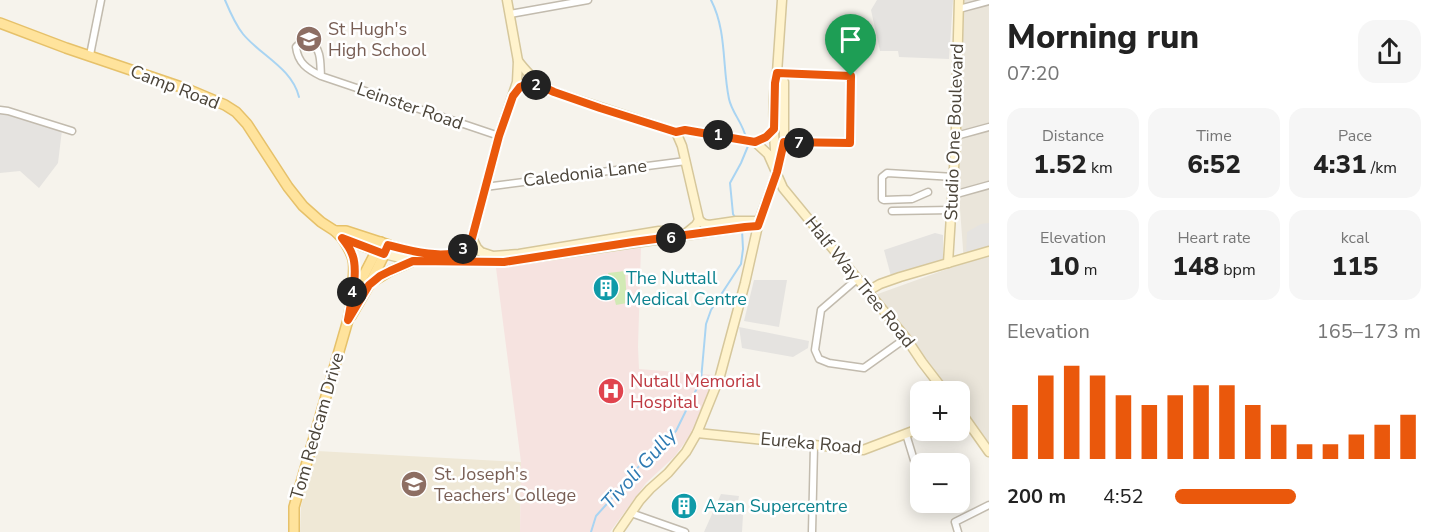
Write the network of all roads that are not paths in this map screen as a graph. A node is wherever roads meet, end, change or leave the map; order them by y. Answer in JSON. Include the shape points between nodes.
{"nodes":[{"id":1,"x":101,"y":0,"type":"edge"},
{"id":2,"x":507,"y":0,"type":"edge"},
{"id":3,"x":588,"y":0,"type":"edge"},
{"id":4,"x":782,"y":0,"type":"edge"},
{"id":5,"x":989,"y":1,"type":"edge"},
{"id":6,"x":959,"y":5,"type":"edge"},
{"id":7,"x":510,"y":14,"type":"junction"},
{"id":8,"x":0,"y":23,"type":"edge"},
{"id":9,"x":90,"y":55,"type":"junction"},
{"id":10,"x":518,"y":61,"type":"junction"},
{"id":11,"x":777,"y":73,"type":"junction"},
{"id":12,"x":321,"y":76,"type":"junction"},
{"id":13,"x":541,"y":86,"type":"junction"},
{"id":14,"x":513,"y":96,"type":"junction"},
{"id":15,"x":0,"y":110,"type":"edge"},
{"id":16,"x":989,"y":127,"type":"edge"},
{"id":17,"x":774,"y":129,"type":"junction"},
{"id":18,"x":72,"y":131,"type":"dead end"},
{"id":19,"x":676,"y":132,"type":"junction"},
{"id":20,"x":499,"y":136,"type":"junction"},
{"id":21,"x":956,"y":136,"type":"junction"},
{"id":22,"x":750,"y":141,"type":"junction"},
{"id":23,"x":784,"y":142,"type":"junction"},
{"id":24,"x":686,"y":161,"type":"junction"},
{"id":25,"x":777,"y":172,"type":"junction"},
{"id":26,"x":954,"y":177,"type":"junction"},
{"id":27,"x":989,"y":185,"type":"edge"},
{"id":28,"x":485,"y":186,"type":"junction"},
{"id":29,"x":928,"y":192,"type":"dead end"},
{"id":30,"x":953,"y":195,"type":"junction"},
{"id":31,"x":892,"y":210,"type":"dead end"},
{"id":32,"x":952,"y":210,"type":"junction"},
{"id":33,"x":699,"y":220,"type":"junction"},
{"id":34,"x":740,"y":224,"type":"junction"},
{"id":35,"x":758,"y":224,"type":"junction"},
{"id":36,"x":339,"y":234,"type":"junction"},
{"id":37,"x":683,"y":236,"type":"junction"},
{"id":38,"x":472,"y":238,"type":"junction"},
{"id":39,"x":385,"y":243,"type":"junction"},
{"id":40,"x":989,"y":251,"type":"edge"},
{"id":41,"x":381,"y":253,"type":"junction"},
{"id":42,"x":413,"y":261,"type":"junction"},
{"id":43,"x":948,"y":263,"type":"junction"},
{"id":44,"x":857,"y":279,"type":"junction"},
{"id":45,"x":369,"y":285,"type":"junction"},
{"id":46,"x":868,"y":291,"type":"junction"},
{"id":47,"x":352,"y":298,"type":"junction"},
{"id":48,"x":348,"y":320,"type":"junction"},
{"id":49,"x":906,"y":338,"type":"junction"},
{"id":50,"x":937,"y":381,"type":"edge"},
{"id":51,"x":970,"y":426,"type":"edge"},
{"id":52,"x":910,"y":432,"type":"edge"},
{"id":53,"x":697,"y":433,"type":"junction"},
{"id":54,"x":906,"y":434,"type":"junction"},
{"id":55,"x":814,"y":446,"type":"junction"},
{"id":56,"x":989,"y":452,"type":"edge"},
{"id":57,"x":912,"y":453,"type":"edge"},
{"id":58,"x":989,"y":505,"type":"edge"},
{"id":59,"x":631,"y":513,"type":"junction"},
{"id":60,"x":294,"y":532,"type":"edge"},
{"id":61,"x":618,"y":532,"type":"edge"},
{"id":62,"x":685,"y":532,"type":"edge"},
{"id":63,"x":812,"y":532,"type":"edge"},
{"id":64,"x":958,"y":532,"type":"edge"}],
"edges":[{"from":1,"to":9,"type":"street"},
{"from":2,"to":7,"type":"main road"},
{"from":3,"to":7,"type":"street"},
{"from":4,"to":11,"type":"main road"},
{"from":5,"to":6,"type":"street"},
{"from":6,"to":21,"type":"main road","name":"Studio One Boulevard"},
{"from":7,"to":10,"type":"main road"},
{"from":8,"to":9,"type":"main road","name":"Camp Road"},
{"from":9,"to":36,"type":"main road","name":"Camp Road","via":[[187,89],[236,112],[303,206]]},
{"from":10,"to":13,"type":"main road"},
{"from":10,"to":14,"type":"main road"},
{"from":11,"to":17,"type":"main road"},
{"from":11,"to":23,"type":"main road","via":[[784,82]]},
{"from":11,"to":23,"type":"street","via":[[851,76],[850,143]]},
{"from":12,"to":12,"type":"street","via":[[300,61],[296,47],[300,43],[317,46]]},
{"from":12,"to":20,"type":"street","name":"Leinster Road"},
{"from":13,"to":14,"type":"main road","via":[[524,85]]},
{"from":13,"to":19,"type":"main road"},
{"from":14,"to":20,"type":"main road"},
{"from":15,"to":18,"type":"street"},
{"from":16,"to":21,"type":"street"},
{"from":17,"to":22,"type":"main road","via":[[766,137]]},
{"from":17,"to":25,"type":"main road"},
{"from":19,"to":22,"type":"main road","via":[[685,130]]},
{"from":19,"to":24,"type":"main road"},
{"from":20,"to":28,"type":"main road"},
{"from":21,"to":26,"type":"main road","name":"Studio One Boulevard"},
{"from":22,"to":25,"type":"main road","name":"Half Way Tree Road","via":[[768,153]]},
{"from":23,"to":25,"type":"main road"},
{"from":24,"to":28,"type":"street","name":"Caledonia Lane"},
{"from":24,"to":33,"type":"main road"},
{"from":25,"to":35,"type":"main road"},
{"from":25,"to":44,"type":"main road","name":"Half Way Tree Road","via":[[783,188]]},
{"from":26,"to":29,"type":"street","via":[[887,173],[882,177],[884,200],[912,199]]},
{"from":26,"to":30,"type":"main road","name":"Studio One Boulevard"},
{"from":27,"to":30,"type":"street"},
{"from":28,"to":38,"type":"main road"},
{"from":30,"to":32,"type":"main road","name":"Studio One Boulevard"},
{"from":31,"to":32,"type":"street"},
{"from":32,"to":43,"type":"main road","name":"Studio One Boulevard"},
{"from":33,"to":34,"type":"main road","via":[[710,225]]},
{"from":33,"to":37,"type":"main road"},
{"from":34,"to":35,"type":"main road"},
{"from":34,"to":37,"type":"main road"},
{"from":35,"to":53,"type":"main road","via":[[720,376]]},
{"from":36,"to":39,"type":"main road","name":"Camp Road","via":[[346,231]]},
{"from":36,"to":41,"type":"main road","name":"Camp Road"},
{"from":36,"to":47,"type":"main road","via":[[355,262]]},
{"from":37,"to":38,"type":"main road","via":[[659,231],[493,256],[481,252]]},
{"from":37,"to":42,"type":"main road","via":[[504,262]]},
{"from":38,"to":39,"type":"main road","via":[[462,250],[446,255]]},
{"from":39,"to":41,"type":"main road","name":"Tom Redcam Drive"},
{"from":40,"to":43,"type":"main road"},
{"from":41,"to":42,"type":"main road"},
{"from":41,"to":45,"type":"main road","name":"Tom Redcam Drive"},
{"from":41,"to":47,"type":"main road","name":"Tom Redcam Drive"},
{"from":42,"to":45,"type":"main road"},
{"from":43,"to":46,"type":"main road"},
{"from":44,"to":46,"type":"main road","name":"Half Way Tree Road"},
{"from":44,"to":49,"type":"street","via":[[821,310],[815,350],[819,359],[864,368]]},
{"from":45,"to":48,"type":"main road","name":"Tom Redcam Drive"},
{"from":46,"to":49,"type":"main road","name":"Half Way Tree Road"},
{"from":47,"to":48,"type":"main road","name":"Tom Redcam Drive"},
{"from":48,"to":60,"type":"main road","name":"Tom Redcam Drive","via":[[294,507]]},
{"from":49,"to":50,"type":"main road","name":"Half Way Tree Road"},
{"from":51,"to":56,"type":"main road"},
{"from":52,"to":54,"type":"main road","name":"Eureka Road"},
{"from":53,"to":55,"type":"main road","name":"Eureka Road"},
{"from":53,"to":59,"type":"main road","via":[[686,452]]},
{"from":54,"to":55,"type":"main road","name":"Eureka Road","via":[[862,450]]},
{"from":54,"to":57,"type":"street"},
{"from":55,"to":63,"type":"street"},
{"from":58,"to":64,"type":"street","via":[[955,522]]},
{"from":59,"to":61,"type":"main road"},
{"from":59,"to":62,"type":"street"}]}
